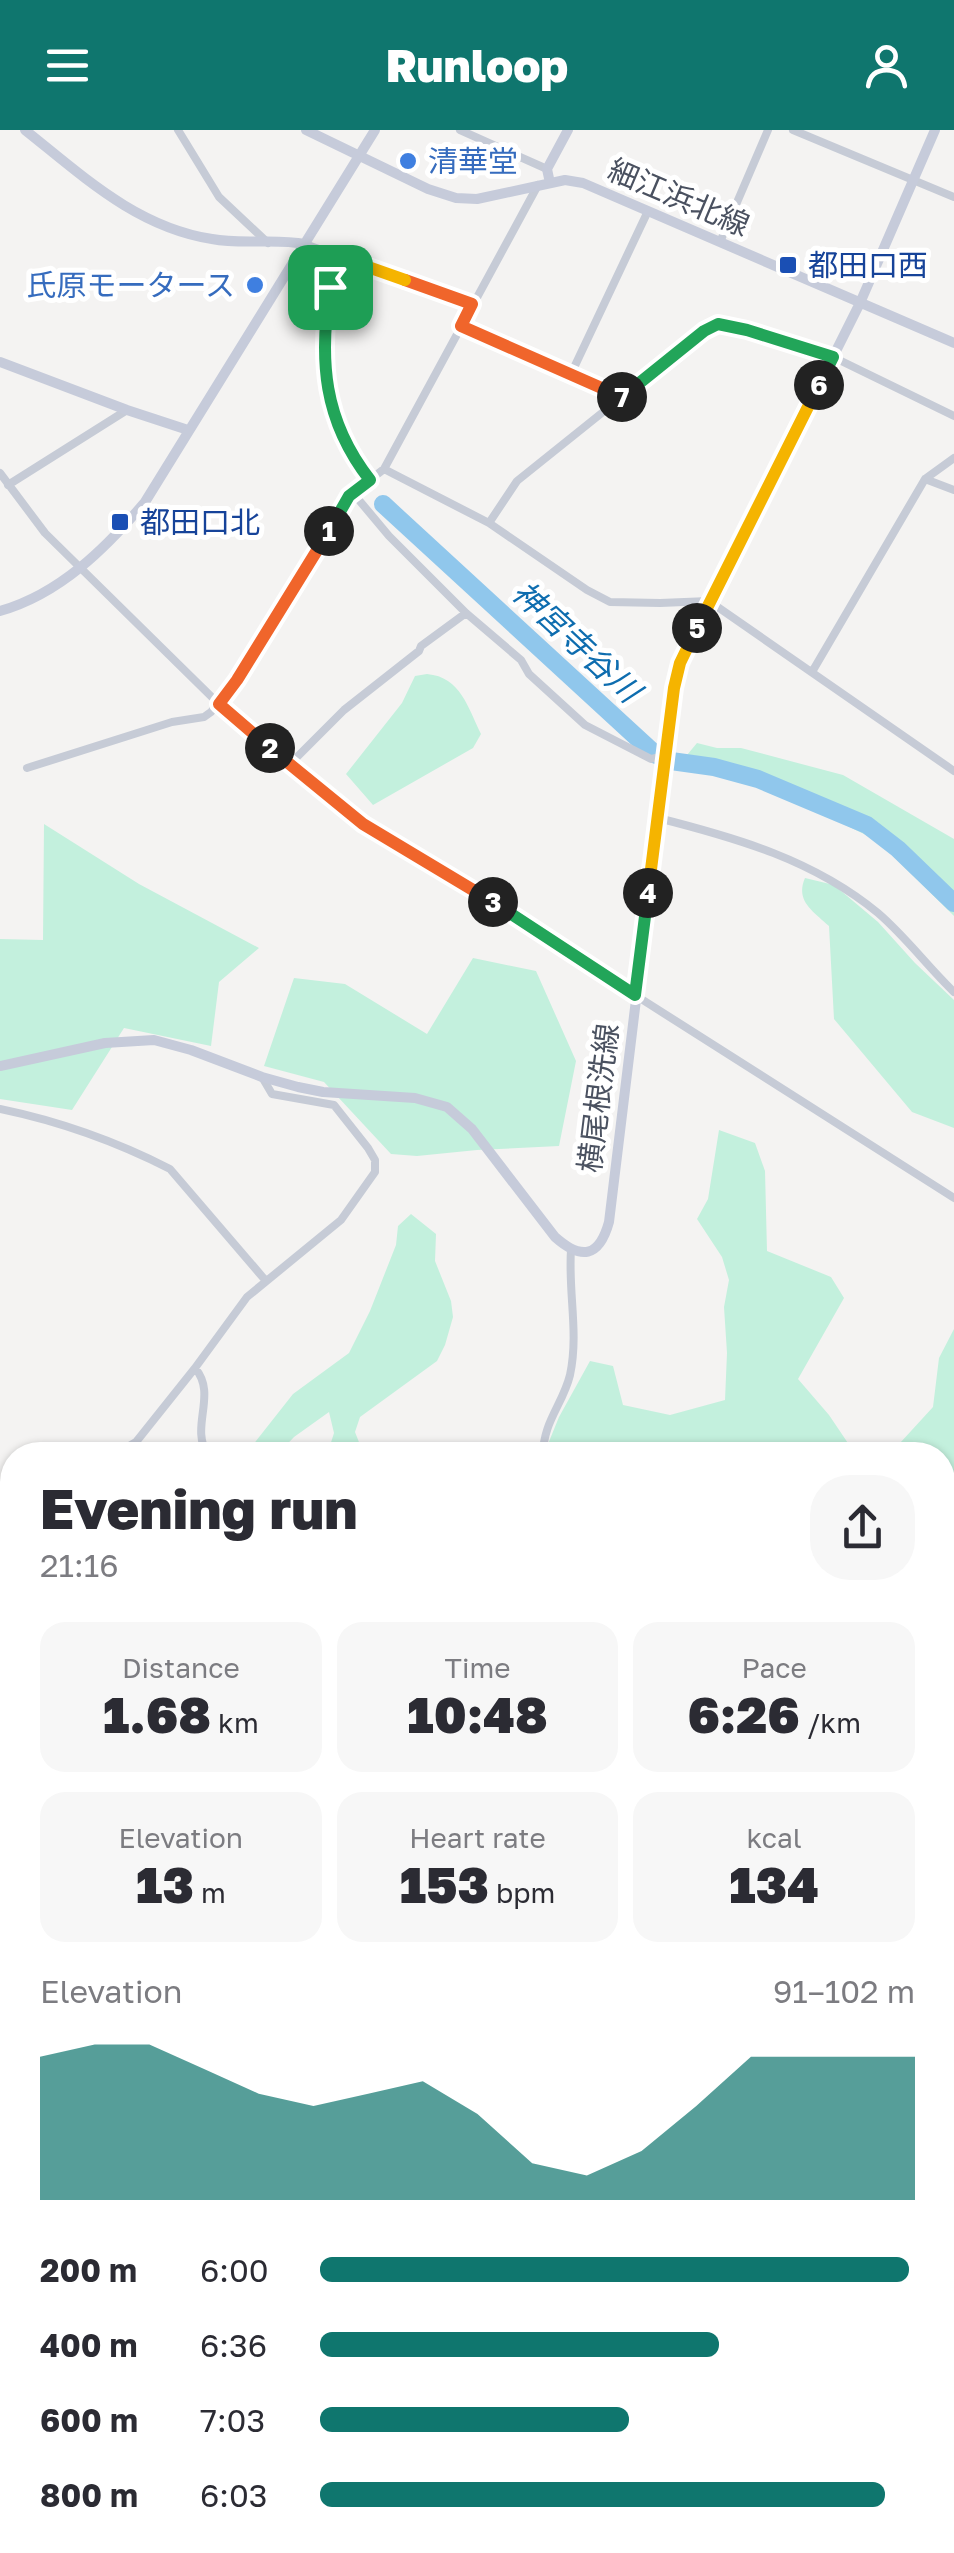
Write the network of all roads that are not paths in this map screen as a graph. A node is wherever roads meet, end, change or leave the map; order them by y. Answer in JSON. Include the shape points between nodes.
{"nodes":[{"id":1,"x":25,"y":130,"type":"edge"},
{"id":2,"x":178,"y":130,"type":"edge"},
{"id":3,"x":306,"y":130,"type":"edge"},
{"id":4,"x":375,"y":130,"type":"edge"},
{"id":5,"x":460,"y":130,"type":"edge"},
{"id":6,"x":568,"y":130,"type":"edge"},
{"id":7,"x":768,"y":130,"type":"edge"},
{"id":8,"x":793,"y":130,"type":"edge"},
{"id":9,"x":935,"y":130,"type":"edge"},
{"id":10,"x":359,"y":156,"type":"junction"},
{"id":11,"x":547,"y":169,"type":"junction"},
{"id":12,"x":914,"y":180,"type":"junction"},
{"id":13,"x":544,"y":184,"type":"junction"},
{"id":14,"x":954,"y":197,"type":"edge"},
{"id":15,"x":648,"y":212,"type":"junction"},
{"id":16,"x":720,"y":242,"type":"junction"},
{"id":17,"x":268,"y":243,"type":"junction"},
{"id":18,"x":305,"y":244,"type":"junction"},
{"id":19,"x":337,"y":256,"type":"junction"},
{"id":20,"x":860,"y":303,"type":"junction"},
{"id":21,"x":472,"y":304,"type":"junction"},
{"id":22,"x":461,"y":326,"type":"junction"},
{"id":23,"x":954,"y":343,"type":"edge"},
{"id":24,"x":833,"y":357,"type":"junction"},
{"id":25,"x":0,"y":362,"type":"edge"},
{"id":26,"x":571,"y":374,"type":"junction"},
{"id":27,"x":622,"y":397,"type":"junction"},
{"id":28,"x":127,"y":410,"type":"junction"},
{"id":29,"x":954,"y":416,"type":"edge"},
{"id":30,"x":188,"y":430,"type":"junction"},
{"id":31,"x":954,"y":458,"type":"edge"},
{"id":32,"x":384,"y":469,"type":"junction"},
{"id":33,"x":0,"y":473,"type":"edge"},
{"id":34,"x":370,"y":480,"type":"junction"},
{"id":35,"x":925,"y":480,"type":"junction"},
{"id":36,"x":8,"y":485,"type":"junction"},
{"id":37,"x":954,"y":490,"type":"edge"},
{"id":38,"x":353,"y":493,"type":"junction"},
{"id":39,"x":489,"y":523,"type":"junction"},
{"id":40,"x":80,"y":568,"type":"junction"},
{"id":41,"x":709,"y":601,"type":"junction"},
{"id":42,"x":0,"y":611,"type":"edge"},
{"id":43,"x":466,"y":613,"type":"junction"},
{"id":44,"x":812,"y":672,"type":"junction"},
{"id":45,"x":219,"y":704,"type":"junction"},
{"id":46,"x":666,"y":755,"type":"junction"},
{"id":47,"x":290,"y":764,"type":"junction"},
{"id":48,"x":26,"y":768,"type":"dead end"},
{"id":49,"x":954,"y":771,"type":"edge"},
{"id":50,"x":658,"y":818,"type":"junction"},
{"id":51,"x":954,"y":992,"type":"edge"},
{"id":52,"x":635,"y":995,"type":"junction"},
{"id":53,"x":0,"y":1066,"type":"edge"},
{"id":54,"x":262,"y":1076,"type":"junction"},
{"id":55,"x":0,"y":1109,"type":"edge"},
{"id":56,"x":954,"y":1198,"type":"edge"},
{"id":57,"x":571,"y":1250,"type":"junction"},
{"id":58,"x":266,"y":1281,"type":"junction"},
{"id":59,"x":195,"y":1368,"type":"junction"},
{"id":60,"x":136,"y":1442,"type":"edge"},
{"id":61,"x":202,"y":1442,"type":"edge"},
{"id":62,"x":543,"y":1442,"type":"edge"}],
"edges":[{"from":1,"to":17,"type":"main road","via":[[156,224],[212,240]]},
{"from":2,"to":17,"type":"street","via":[[219,196]]},
{"from":3,"to":10,"type":"main road","name":"細江浜北線"},
{"from":4,"to":10,"type":"main road"},
{"from":5,"to":11,"type":"street"},
{"from":6,"to":11,"type":"main road"},
{"from":7,"to":16,"type":"street"},
{"from":8,"to":12,"type":"street"},
{"from":9,"to":12,"type":"main road","name":"横尾根洗線"},
{"from":10,"to":13,"type":"main road","name":"細江浜北線","via":[[456,198],[477,200]]},
{"from":10,"to":18,"type":"main road"},
{"from":11,"to":13,"type":"main road"},
{"from":12,"to":14,"type":"street"},
{"from":12,"to":20,"type":"main road","name":"横尾根洗線"},
{"from":13,"to":15,"type":"main road","name":"細江浜北線","via":[[583,183]]},
{"from":13,"to":21,"type":"street"},
{"from":15,"to":16,"type":"main road","name":"細江浜北線"},
{"from":15,"to":26,"type":"street"},
{"from":16,"to":20,"type":"main road","name":"細江浜北線"},
{"from":17,"to":18,"type":"main road"},
{"from":18,"to":19,"type":"street"},
{"from":18,"to":30,"type":"main road"},
{"from":19,"to":21,"type":"street"},
{"from":19,"to":34,"type":"street","via":[[325,322],[328,390],[338,427]]},
{"from":20,"to":23,"type":"main road"},
{"from":20,"to":24,"type":"main road","name":"横尾根洗線"},
{"from":21,"to":22,"type":"street"},
{"from":22,"to":26,"type":"street"},
{"from":22,"to":32,"type":"street"},
{"from":24,"to":27,"type":"street","via":[[718,324]]},
{"from":24,"to":29,"type":"street"},
{"from":24,"to":41,"type":"main road","name":"横尾根洗線"},
{"from":25,"to":28,"type":"main road"},
{"from":26,"to":27,"type":"street"},
{"from":27,"to":39,"type":"street","via":[[517,481]]},
{"from":28,"to":30,"type":"main road"},
{"from":28,"to":36,"type":"street"},
{"from":30,"to":40,"type":"main road","via":[[145,502]]},
{"from":31,"to":35,"type":"street"},
{"from":32,"to":34,"type":"street"},
{"from":32,"to":39,"type":"street"},
{"from":33,"to":36,"type":"street"},
{"from":34,"to":38,"type":"street"},
{"from":35,"to":37,"type":"street"},
{"from":35,"to":44,"type":"street"},
{"from":36,"to":40,"type":"street"},
{"from":38,"to":43,"type":"street"},
{"from":38,"to":45,"type":"street"},
{"from":39,"to":41,"type":"street","via":[[610,602]]},
{"from":40,"to":42,"type":"main road"},
{"from":40,"to":45,"type":"street"},
{"from":41,"to":44,"type":"street"},
{"from":41,"to":46,"type":"main road","name":"横尾根洗線","via":[[680,663]]},
{"from":43,"to":46,"type":"street","via":[[585,725],[651,759]]},
{"from":43,"to":47,"type":"street","via":[[344,710]]},
{"from":44,"to":49,"type":"street"},
{"from":45,"to":47,"type":"street"},
{"from":45,"to":48,"type":"street","via":[[204,717]]},
{"from":46,"to":50,"type":"main road","name":"横尾根洗線"},
{"from":47,"to":52,"type":"street","via":[[363,824]]},
{"from":50,"to":51,"type":"street","via":[[729,836],[824,875],[881,916]]},
{"from":50,"to":52,"type":"main road","name":"横尾根洗線"},
{"from":52,"to":56,"type":"street"},
{"from":52,"to":57,"type":"main road","name":"横尾根洗線","via":[[604,1239],[594,1249]]},
{"from":53,"to":54,"type":"main road","via":[[106,1043],[154,1040]]},
{"from":54,"to":57,"type":"main road","via":[[323,1092],[415,1098],[447,1107]]},
{"from":54,"to":58,"type":"street","via":[[272,1094],[334,1105],[375,1160],[375,1172],[341,1220]]},
{"from":55,"to":58,"type":"street","via":[[170,1168]]},
{"from":57,"to":62,"type":"street","via":[[572,1362]]},
{"from":58,"to":59,"type":"street"},
{"from":59,"to":60,"type":"street"},
{"from":59,"to":61,"type":"street","via":[[206,1400]]}]}
